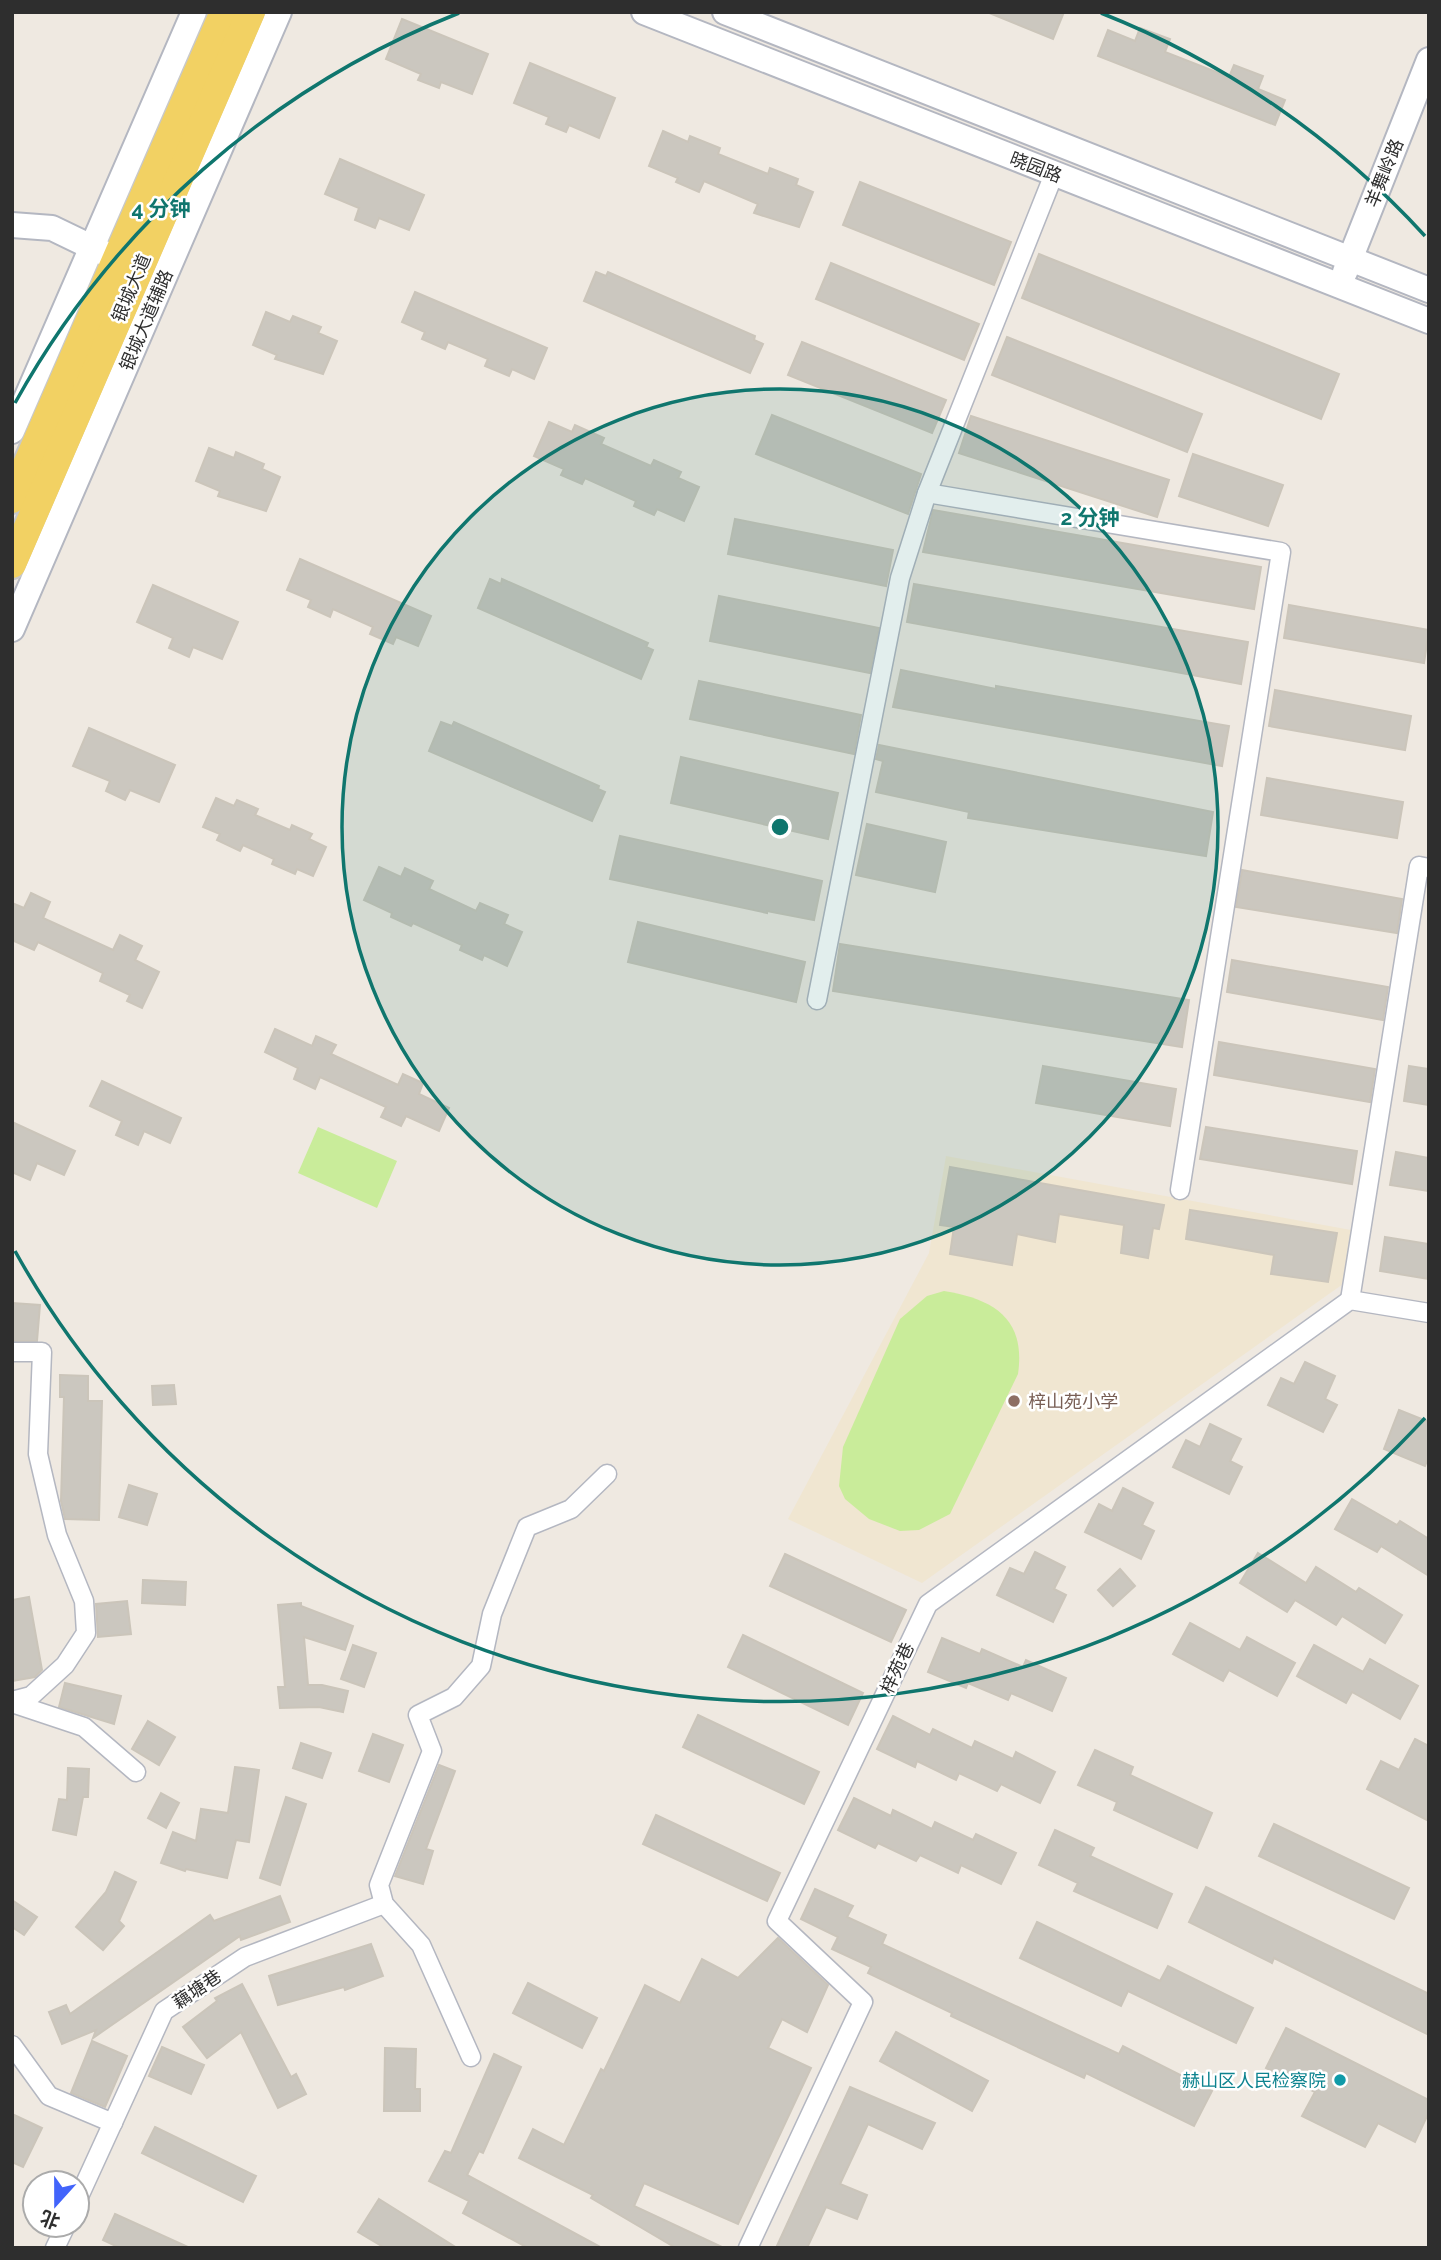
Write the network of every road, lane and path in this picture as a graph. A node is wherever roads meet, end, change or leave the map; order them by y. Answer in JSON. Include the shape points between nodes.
{"nodes":[{"id":1,"x":194,"y":12,"type":"edge"},
{"id":2,"x":223,"y":12,"type":"edge"},
{"id":3,"x":251,"y":12,"type":"edge"},
{"id":4,"x":279,"y":12,"type":"edge"},
{"id":5,"x":644,"y":12,"type":"edge"},
{"id":6,"x":725,"y":12,"type":"edge"},
{"id":7,"x":1429,"y":60,"type":"edge"},
{"id":8,"x":1054,"y":174,"type":"junction"},
{"id":9,"x":12,"y":225,"type":"edge"},
{"id":10,"x":105,"y":254,"type":"junction"},
{"id":11,"x":1350,"y":259,"type":"junction"},
{"id":12,"x":1340,"y":286,"type":"junction"},
{"id":13,"x":1429,"y":290,"type":"edge"},
{"id":14,"x":1429,"y":321,"type":"edge"},
{"id":15,"x":12,"y":431,"type":"edge"},
{"id":16,"x":927,"y":493,"type":"junction"},
{"id":17,"x":12,"y":499,"type":"edge"},
{"id":18,"x":12,"y":564,"type":"edge"},
{"id":19,"x":12,"y":629,"type":"edge"},
{"id":20,"x":1429,"y":868,"type":"edge"},
{"id":21,"x":817,"y":1000,"type":"dead end"},
{"id":22,"x":1180,"y":1190,"type":"dead end"},
{"id":23,"x":1350,"y":1300,"type":"junction"},
{"id":24,"x":1429,"y":1313,"type":"edge"},
{"id":25,"x":12,"y":1352,"type":"edge"},
{"id":26,"x":607,"y":1474,"type":"dead end"},
{"id":27,"x":12,"y":1702,"type":"edge"},
{"id":28,"x":136,"y":1772,"type":"dead end"},
{"id":29,"x":384,"y":1904,"type":"junction"},
{"id":30,"x":12,"y":2045,"type":"edge"},
{"id":31,"x":471,"y":2057,"type":"dead end"},
{"id":32,"x":113,"y":2123,"type":"junction"},
{"id":33,"x":91,"y":2171,"type":"edge"},
{"id":34,"x":748,"y":2248,"type":"edge"}],
"edges":[{"from":1,"to":10,"type":"street"},
{"from":2,"to":10,"type":"main road","name":"银城大道"},
{"from":3,"to":18,"type":"main road","name":"银城大道"},
{"from":4,"to":19,"type":"street","name":"银城大道辅路"},
{"from":5,"to":8,"type":"street","name":"晓园路"},
{"from":6,"to":11,"type":"street","name":"晓园路"},
{"from":7,"to":11,"type":"street","name":"羊舞岭路"},
{"from":8,"to":12,"type":"street","name":"晓园路"},
{"from":8,"to":16,"type":"street"},
{"from":9,"to":10,"type":"street","via":[[51,228]]},
{"from":10,"to":15,"type":"street"},
{"from":10,"to":17,"type":"main road","name":"银城大道"},
{"from":11,"to":12,"type":"street","name":"羊舞岭路"},
{"from":11,"to":13,"type":"street","name":"晓园路"},
{"from":12,"to":14,"type":"street","name":"晓园路"},
{"from":16,"to":21,"type":"street","via":[[900,578]]},
{"from":16,"to":22,"type":"street","via":[[1281,552]]},
{"from":20,"to":23,"type":"street","via":[[1419,866]]},
{"from":23,"to":24,"type":"street"},
{"from":23,"to":34,"type":"street","name":"梓苑巷","via":[[928,1604],[777,1922],[863,2002]]},
{"from":25,"to":27,"type":"street","via":[[42,1352],[38,1454],[57,1535],[84,1601],[86,1633],[65,1665],[31,1696]]},
{"from":26,"to":29,"type":"street","via":[[571,1509],[527,1527],[492,1614],[481,1666],[454,1697],[418,1715],[432,1751],[379,1885]]},
{"from":27,"to":28,"type":"street","via":[[84,1727]]},
{"from":29,"to":31,"type":"street","via":[[421,1945]]},
{"from":29,"to":32,"type":"street","name":"藕塘巷","via":[[245,1957],[164,2011]]},
{"from":30,"to":32,"type":"street","via":[[49,2096]]},
{"from":32,"to":33,"type":"street","name":"藕塘巷"}]}
